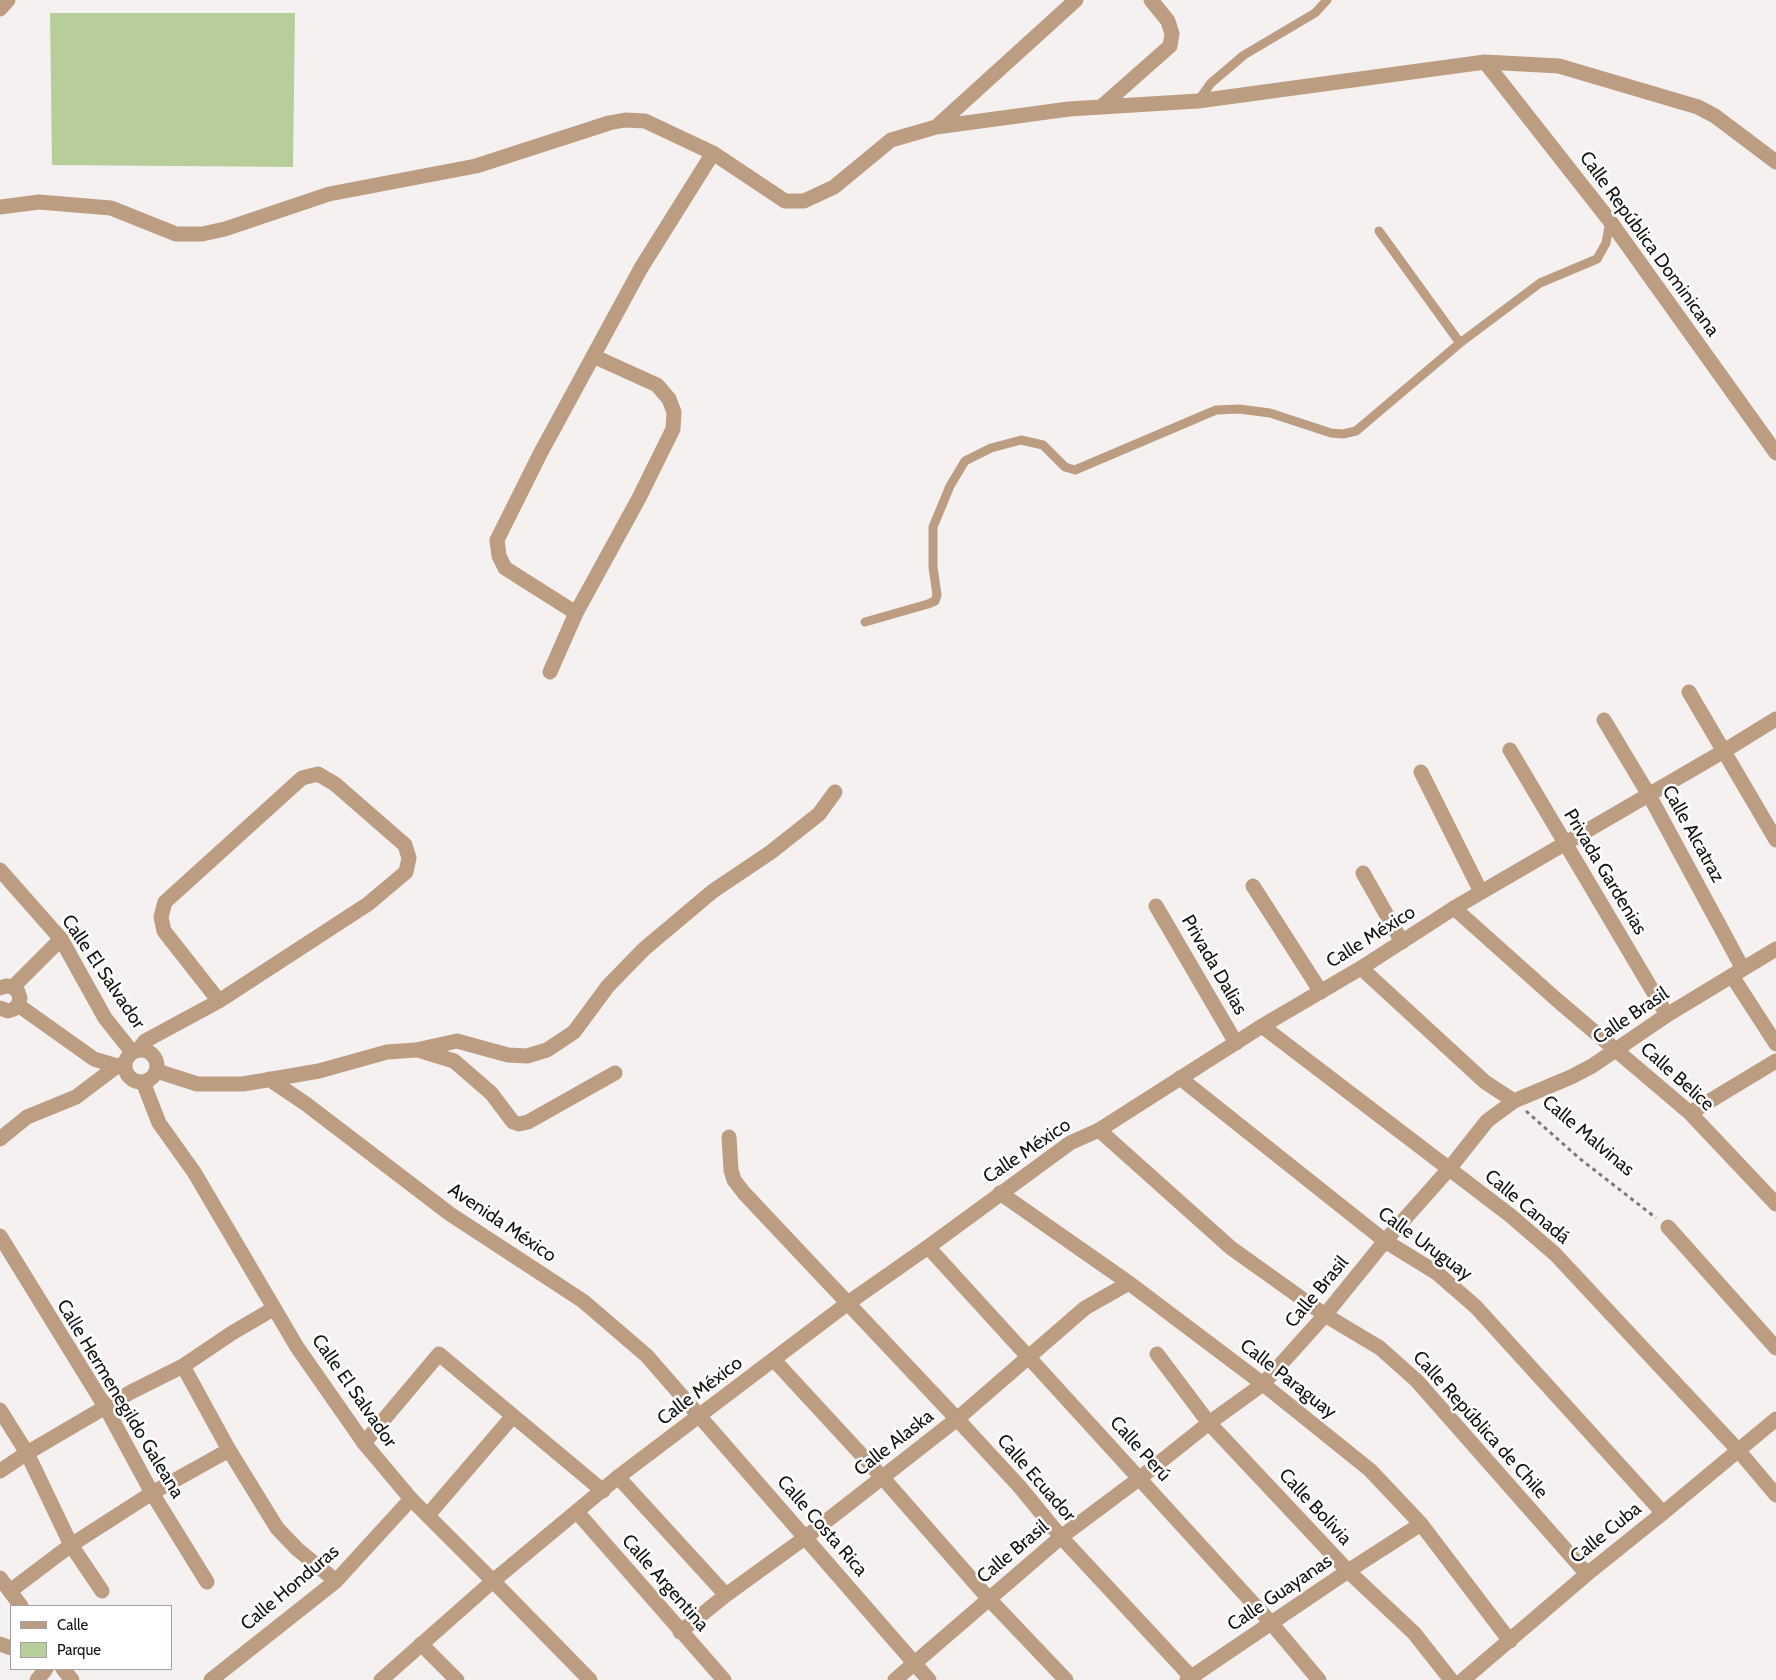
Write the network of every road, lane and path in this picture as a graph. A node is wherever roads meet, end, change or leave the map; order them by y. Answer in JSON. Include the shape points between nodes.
{"nodes":[{"id":1,"x":8,"y":0,"type":"edge"},
{"id":2,"x":1076,"y":0,"type":"edge"},
{"id":3,"x":1151,"y":0,"type":"edge"},
{"id":4,"x":1327,"y":0,"type":"edge"},
{"id":5,"x":0,"y":10,"type":"edge"},
{"id":6,"x":1485,"y":62,"type":"junction"},
{"id":7,"x":1198,"y":101,"type":"junction"},
{"id":8,"x":1101,"y":107,"type":"junction"},
{"id":9,"x":936,"y":127,"type":"junction"},
{"id":10,"x":712,"y":153,"type":"junction"},
{"id":11,"x":1776,"y":162,"type":"edge"},
{"id":12,"x":0,"y":207,"type":"edge"},
{"id":13,"x":1610,"y":221,"type":"junction"},
{"id":14,"x":1379,"y":231,"type":"dead end"},
{"id":15,"x":1460,"y":343,"type":"junction"},
{"id":16,"x":593,"y":356,"type":"junction"},
{"id":17,"x":1776,"y":454,"type":"edge"},
{"id":18,"x":576,"y":613,"type":"junction"},
{"id":19,"x":865,"y":622,"type":"dead end"},
{"id":20,"x":550,"y":672,"type":"dead end"},
{"id":21,"x":1689,"y":692,"type":"dead end"},
{"id":22,"x":1776,"y":719,"type":"edge"},
{"id":23,"x":1604,"y":720,"type":"dead end"},
{"id":24,"x":1510,"y":750,"type":"dead end"},
{"id":25,"x":1724,"y":751,"type":"junction"},
{"id":26,"x":1421,"y":772,"type":"dead end"},
{"id":27,"x":835,"y":792,"type":"dead end"},
{"id":28,"x":1649,"y":795,"type":"junction"},
{"id":29,"x":1776,"y":840,"type":"edge"},
{"id":30,"x":1565,"y":843,"type":"junction"},
{"id":31,"x":0,"y":870,"type":"edge"},
{"id":32,"x":1363,"y":873,"type":"dead end"},
{"id":33,"x":1253,"y":886,"type":"dead end"},
{"id":34,"x":1480,"y":892,"type":"junction"},
{"id":35,"x":1156,"y":906,"type":"dead end"},
{"id":36,"x":1454,"y":908,"type":"junction"},
{"id":37,"x":60,"y":939,"type":"junction"},
{"id":38,"x":1402,"y":942,"type":"junction"},
{"id":39,"x":1776,"y":949,"type":"edge"},
{"id":40,"x":1361,"y":968,"type":"junction"},
{"id":41,"x":1738,"y":972,"type":"junction"},
{"id":42,"x":6,"y":988,"type":"edge"},
{"id":43,"x":1322,"y":992,"type":"junction"},
{"id":44,"x":218,"y":1001,"type":"junction"},
{"id":45,"x":18,"y":1004,"type":"junction"},
{"id":46,"x":0,"y":1008,"type":"edge"},
{"id":47,"x":1667,"y":1015,"type":"junction"},
{"id":48,"x":1262,"y":1026,"type":"junction"},
{"id":49,"x":1236,"y":1043,"type":"junction"},
{"id":50,"x":1776,"y":1044,"type":"edge"},
{"id":51,"x":416,"y":1050,"type":"junction"},
{"id":52,"x":1616,"y":1050,"type":"junction"},
{"id":53,"x":128,"y":1058,"type":"junction"},
{"id":54,"x":1776,"y":1061,"type":"edge"},
{"id":55,"x":157,"y":1071,"type":"junction"},
{"id":56,"x":615,"y":1073,"type":"dead end"},
{"id":57,"x":1180,"y":1078,"type":"junction"},
{"id":58,"x":269,"y":1079,"type":"junction"},
{"id":59,"x":143,"y":1082,"type":"junction"},
{"id":60,"x":1514,"y":1101,"type":"junction"},
{"id":61,"x":1690,"y":1113,"type":"junction"},
{"id":62,"x":1099,"y":1130,"type":"junction"},
{"id":63,"x":729,"y":1137,"type":"dead end"},
{"id":64,"x":0,"y":1139,"type":"edge"},
{"id":65,"x":1449,"y":1169,"type":"junction"},
{"id":66,"x":1000,"y":1193,"type":"junction"},
{"id":67,"x":1776,"y":1204,"type":"edge"},
{"id":68,"x":1668,"y":1227,"type":"joint"},
{"id":69,"x":1,"y":1241,"type":"edge"},
{"id":70,"x":1385,"y":1242,"type":"junction"},
{"id":71,"x":928,"y":1247,"type":"junction"},
{"id":72,"x":1129,"y":1283,"type":"junction"},
{"id":73,"x":848,"y":1303,"type":"junction"},
{"id":74,"x":274,"y":1309,"type":"junction"},
{"id":75,"x":1325,"y":1315,"type":"junction"},
{"id":76,"x":1776,"y":1348,"type":"edge"},
{"id":77,"x":1157,"y":1354,"type":"dead end"},
{"id":78,"x":1028,"y":1357,"type":"junction"},
{"id":79,"x":774,"y":1360,"type":"junction"},
{"id":80,"x":184,"y":1366,"type":"junction"},
{"id":81,"x":1263,"y":1384,"type":"junction"},
{"id":82,"x":106,"y":1408,"type":"junction"},
{"id":83,"x":0,"y":1410,"type":"edge"},
{"id":84,"x":514,"y":1416,"type":"junction"},
{"id":85,"x":699,"y":1416,"type":"junction"},
{"id":86,"x":1776,"y":1419,"type":"edge"},
{"id":87,"x":957,"y":1420,"type":"junction"},
{"id":88,"x":1209,"y":1423,"type":"junction"},
{"id":89,"x":364,"y":1443,"type":"junction"},
{"id":90,"x":230,"y":1450,"type":"junction"},
{"id":91,"x":1738,"y":1450,"type":"junction"},
{"id":92,"x":27,"y":1453,"type":"junction"},
{"id":93,"x":0,"y":1472,"type":"edge"},
{"id":94,"x":618,"y":1477,"type":"junction"},
{"id":95,"x":882,"y":1477,"type":"junction"},
{"id":96,"x":1140,"y":1478,"type":"junction"},
{"id":97,"x":602,"y":1490,"type":"junction"},
{"id":98,"x":152,"y":1493,"type":"junction"},
{"id":99,"x":1776,"y":1495,"type":"edge"},
{"id":100,"x":410,"y":1499,"type":"junction"},
{"id":101,"x":577,"y":1512,"type":"junction"},
{"id":102,"x":1663,"y":1513,"type":"junction"},
{"id":103,"x":428,"y":1515,"type":"junction"},
{"id":104,"x":1421,"y":1524,"type":"junction"},
{"id":105,"x":806,"y":1537,"type":"junction"},
{"id":106,"x":1061,"y":1538,"type":"junction"},
{"id":107,"x":71,"y":1545,"type":"junction"},
{"id":108,"x":1348,"y":1572,"type":"junction"},
{"id":109,"x":1587,"y":1574,"type":"junction"},
{"id":110,"x":0,"y":1578,"type":"edge"},
{"id":111,"x":336,"y":1581,"type":"junction"},
{"id":112,"x":493,"y":1581,"type":"junction"},
{"id":113,"x":207,"y":1582,"type":"dead end"},
{"id":114,"x":10,"y":1591,"type":"junction"},
{"id":115,"x":102,"y":1592,"type":"dead end"},
{"id":116,"x":726,"y":1595,"type":"junction"},
{"id":117,"x":989,"y":1599,"type":"junction"},
{"id":118,"x":20,"y":1605,"type":"edge"},
{"id":119,"x":1272,"y":1624,"type":"junction"},
{"id":120,"x":680,"y":1632,"type":"junction"},
{"id":121,"x":1510,"y":1641,"type":"junction"},
{"id":122,"x":421,"y":1644,"type":"junction"},
{"id":123,"x":915,"y":1663,"type":"junction"},
{"id":124,"x":45,"y":1670,"type":"edge"},
{"id":125,"x":64,"y":1670,"type":"edge"},
{"id":126,"x":1190,"y":1679,"type":"edge"},
{"id":127,"x":37,"y":1680,"type":"edge"},
{"id":128,"x":72,"y":1680,"type":"edge"},
{"id":129,"x":211,"y":1680,"type":"edge"},
{"id":130,"x":381,"y":1680,"type":"edge"},
{"id":131,"x":457,"y":1680,"type":"edge"},
{"id":132,"x":590,"y":1680,"type":"edge"},
{"id":133,"x":724,"y":1680,"type":"edge"},
{"id":134,"x":895,"y":1680,"type":"edge"},
{"id":135,"x":930,"y":1680,"type":"edge"},
{"id":136,"x":1066,"y":1680,"type":"edge"},
{"id":137,"x":1319,"y":1680,"type":"edge"},
{"id":138,"x":1451,"y":1680,"type":"edge"},
{"id":139,"x":1463,"y":1680,"type":"edge"}],
"edges":[{"from":1,"to":5,"type":"street"},
{"from":2,"to":9,"type":"street"},
{"from":3,"to":8,"type":"street","via":[[1168,21],[1172,34],[1170,46]]},
{"from":4,"to":7,"type":"lane","via":[[1315,12],[1244,55],[1211,83]]},
{"from":6,"to":7,"type":"street"},
{"from":6,"to":11,"type":"street","via":[[1559,66],[1698,107]]},
{"from":6,"to":13,"type":"street","name":"Calle República Dominicana"},
{"from":7,"to":8,"type":"street"},
{"from":8,"to":9,"type":"street"},
{"from":9,"to":10,"type":"street","via":[[891,140],[834,187],[804,201],[785,201]]},
{"from":10,"to":12,"type":"street","via":[[645,121],[625,120],[476,166],[329,194],[202,234],[176,234],[111,208],[39,202]]},
{"from":10,"to":16,"type":"street","via":[[641,268]]},
{"from":13,"to":15,"type":"lane","via":[[1606,243],[1597,259],[1540,283]]},
{"from":13,"to":17,"type":"street","name":"Calle República Dominicana"},
{"from":14,"to":15,"type":"lane"},
{"from":15,"to":19,"type":"lane","via":[[1356,431],[1343,434],[1331,433],[1270,412],[1239,409],[1216,410],[1075,470],[1065,467],[1043,444],[1021,440],[991,448],[965,461],[933,526],[935,601]]},
{"from":16,"to":18,"type":"street","via":[[497,540],[505,568]]},
{"from":16,"to":18,"type":"street","via":[[657,385],[669,399],[674,412],[673,429]]},
{"from":18,"to":20,"type":"street"},
{"from":21,"to":25,"type":"street"},
{"from":22,"to":25,"type":"street","name":"Calle México"},
{"from":23,"to":28,"type":"street","name":"Calle Alcatraz"},
{"from":24,"to":30,"type":"street","name":"Privada Gardenias"},
{"from":25,"to":28,"type":"street","name":"Calle México"},
{"from":25,"to":29,"type":"street"},
{"from":26,"to":34,"type":"street"},
{"from":27,"to":51,"type":"street","via":[[819,814],[771,852],[713,891],[644,949],[608,986],[574,1032],[548,1050],[527,1056],[508,1055],[457,1041]]},
{"from":28,"to":30,"type":"street","name":"Calle México"},
{"from":28,"to":41,"type":"street","name":"Calle Alcatraz"},
{"from":30,"to":34,"type":"street","name":"Calle México"},
{"from":30,"to":47,"type":"street","name":"Privada Gardenias"},
{"from":31,"to":37,"type":"street","name":"Calle El Salvador"},
{"from":32,"to":38,"type":"street"},
{"from":33,"to":43,"type":"street"},
{"from":34,"to":36,"type":"street","name":"Calle México"},
{"from":35,"to":49,"type":"street","name":"Privada Dalias"},
{"from":36,"to":38,"type":"street","name":"Calle México"},
{"from":36,"to":52,"type":"street","name":"Calle Belice"},
{"from":37,"to":42,"type":"street"},
{"from":37,"to":53,"type":"street","name":"Calle El Salvador"},
{"from":38,"to":40,"type":"street","name":"Calle México"},
{"from":39,"to":41,"type":"street","name":"Calle Brasil"},
{"from":40,"to":43,"type":"street","name":"Calle México"},
{"from":40,"to":60,"type":"street","name":"Calle Malvinas","via":[[1485,1082]]},
{"from":41,"to":47,"type":"street","name":"Calle Brasil"},
{"from":41,"to":50,"type":"street","name":"Calle Alcatraz"},
{"from":42,"to":45,"type":"street","via":[[18,992]]},
{"from":43,"to":48,"type":"street","name":"Calle México"},
{"from":44,"to":44,"type":"street","via":[[368,904],[406,872],[409,858],[405,845],[335,784],[318,774],[302,778],[165,902],[161,917],[164,931]]},
{"from":44,"to":53,"type":"street","via":[[145,1041]]},
{"from":45,"to":46,"type":"street","via":[[8,1011]]},
{"from":45,"to":53,"type":"street","via":[[94,1059]]},
{"from":47,"to":52,"type":"street","name":"Calle Brasil"},
{"from":48,"to":49,"type":"street","name":"Calle México"},
{"from":48,"to":65,"type":"street","name":"Calle Canadá"},
{"from":49,"to":57,"type":"street","name":"Calle México"},
{"from":51,"to":56,"type":"street","via":[[454,1061],[490,1093],[513,1122],[519,1124]]},
{"from":51,"to":58,"type":"street","via":[[387,1052],[319,1072]]},
{"from":52,"to":60,"type":"street","name":"Calle Brasil","via":[[1571,1077]]},
{"from":52,"to":61,"type":"street","name":"Calle Belice"},
{"from":53,"to":55,"type":"street","via":[[146,1050],[154,1055]]},
{"from":53,"to":59,"type":"street","via":[[126,1071],[130,1078]]},
{"from":53,"to":64,"type":"street","via":[[76,1097],[27,1117]]},
{"from":54,"to":61,"type":"street"},
{"from":55,"to":58,"type":"street","via":[[197,1084],[243,1084]]},
{"from":55,"to":59,"type":"street"},
{"from":57,"to":62,"type":"street","name":"Calle México"},
{"from":57,"to":70,"type":"street","name":"Calle Uruguay"},
{"from":58,"to":85,"type":"street","name":"Avenida México","via":[[450,1214],[583,1301],[647,1356]]},
{"from":59,"to":74,"type":"street","name":"Calle El Salvador","via":[[159,1123],[194,1172]]},
{"from":60,"to":65,"type":"street","name":"Calle Brasil","via":[[1487,1121]]},
{"from":60,"to":68,"type":"path","name":"Calle Malvinas","via":[[1579,1158]]},
{"from":61,"to":67,"type":"street","name":"Calle Belice"},
{"from":62,"to":66,"type":"street","name":"Calle México","via":[[1070,1142]]},
{"from":62,"to":75,"type":"street","name":"Calle República de Chile","via":[[1231,1248]]},
{"from":63,"to":73,"type":"street","name":"Calle Ecuador","via":[[734,1180]]},
{"from":65,"to":70,"type":"street","name":"Calle Brasil"},
{"from":65,"to":91,"type":"street","name":"Calle Canadá","via":[[1555,1254]]},
{"from":66,"to":71,"type":"street","name":"Calle México"},
{"from":66,"to":72,"type":"street","name":"Calle Paraguay"},
{"from":68,"to":76,"type":"street"},
{"from":69,"to":82,"type":"street","name":"Calle Hermenegildo Galeana"},
{"from":70,"to":75,"type":"street","name":"Calle Brasil"},
{"from":70,"to":102,"type":"street","name":"Calle Uruguay","via":[[1437,1273],[1476,1307]]},
{"from":71,"to":73,"type":"street","name":"Calle México"},
{"from":71,"to":78,"type":"street","name":"Calle Perú"},
{"from":72,"to":78,"type":"street","name":"Calle Alaska","via":[[1085,1308]]},
{"from":72,"to":81,"type":"street","name":"Calle Paraguay"},
{"from":73,"to":79,"type":"street","name":"Calle México"},
{"from":73,"to":87,"type":"street","name":"Calle Ecuador"},
{"from":74,"to":80,"type":"street"},
{"from":74,"to":89,"type":"street","name":"Calle El Salvador"},
{"from":75,"to":81,"type":"street","name":"Calle Brasil"},
{"from":75,"to":109,"type":"street","name":"Calle República de Chile","via":[[1380,1348],[1417,1380]]},
{"from":77,"to":88,"type":"street","name":"Calle Bolivia"},
{"from":78,"to":87,"type":"street","name":"Calle Alaska"},
{"from":78,"to":96,"type":"street","name":"Calle Perú"},
{"from":79,"to":85,"type":"street","name":"Calle México"},
{"from":79,"to":95,"type":"street"},
{"from":80,"to":82,"type":"street"},
{"from":80,"to":90,"type":"street"},
{"from":81,"to":88,"type":"street","name":"Calle Brasil"},
{"from":81,"to":104,"type":"street","name":"Calle Paraguay","via":[[1370,1470]]},
{"from":82,"to":92,"type":"street"},
{"from":82,"to":98,"type":"street","name":"Calle Hermenegildo Galeana"},
{"from":83,"to":92,"type":"street"},
{"from":84,"to":89,"type":"street","via":[[438,1354]]},
{"from":84,"to":97,"type":"street"},
{"from":84,"to":103,"type":"street"},
{"from":85,"to":94,"type":"street","name":"Calle México"},
{"from":85,"to":105,"type":"street","name":"Calle Costa Rica"},
{"from":86,"to":91,"type":"street","name":"Calle Cuba"},
{"from":87,"to":95,"type":"street","name":"Calle Alaska"},
{"from":87,"to":106,"type":"street","name":"Calle Ecuador","via":[[1019,1486]]},
{"from":88,"to":96,"type":"street","name":"Calle Brasil"},
{"from":88,"to":108,"type":"street","name":"Calle Bolivia"},
{"from":89,"to":100,"type":"street","name":"Calle El Salvador"},
{"from":90,"to":98,"type":"street"},
{"from":90,"to":111,"type":"street","via":[[277,1528]]},
{"from":91,"to":99,"type":"street","name":"Calle Canadá"},
{"from":91,"to":102,"type":"street","name":"Calle Cuba"},
{"from":92,"to":93,"type":"street"},
{"from":92,"to":107,"type":"street"},
{"from":94,"to":97,"type":"street","name":"Calle México"},
{"from":94,"to":116,"type":"street"},
{"from":95,"to":105,"type":"street","name":"Calle Alaska"},
{"from":95,"to":117,"type":"street"},
{"from":96,"to":106,"type":"street","name":"Calle Brasil"},
{"from":96,"to":119,"type":"street","name":"Calle Perú"},
{"from":97,"to":101,"type":"street","name":"Calle México"},
{"from":98,"to":107,"type":"street"},
{"from":98,"to":113,"type":"street","name":"Calle Hermenegildo Galeana"},
{"from":100,"to":103,"type":"street","name":"Calle El Salvador"},
{"from":100,"to":111,"type":"street","name":"Calle Honduras"},
{"from":101,"to":112,"type":"street","name":"Calle México"},
{"from":101,"to":120,"type":"street","name":"Calle Argentina"},
{"from":102,"to":109,"type":"street","name":"Calle Cuba"},
{"from":103,"to":112,"type":"street","name":"Calle El Salvador"},
{"from":104,"to":108,"type":"street","name":"Calle Guayanas"},
{"from":104,"to":121,"type":"street","name":"Calle Paraguay"},
{"from":105,"to":116,"type":"street","name":"Calle Alaska"},
{"from":105,"to":123,"type":"street","name":"Calle Costa Rica"},
{"from":106,"to":117,"type":"street","name":"Calle Brasil"},
{"from":106,"to":126,"type":"street","name":"Calle Ecuador"},
{"from":107,"to":114,"type":"street"},
{"from":107,"to":115,"type":"street"},
{"from":108,"to":119,"type":"street","name":"Calle Guayanas"},
{"from":108,"to":138,"type":"street","name":"Calle Bolivia","via":[[1414,1633]]},
{"from":109,"to":121,"type":"street","name":"Calle Cuba"},
{"from":110,"to":114,"type":"street"},
{"from":111,"to":129,"type":"street","name":"Calle Honduras"},
{"from":112,"to":122,"type":"street","name":"Calle México"},
{"from":112,"to":132,"type":"street","name":"Calle El Salvador"},
{"from":114,"to":118,"type":"street"},
{"from":116,"to":120,"type":"street","name":"Calle Alaska"},
{"from":117,"to":123,"type":"street","name":"Calle Brasil"},
{"from":117,"to":136,"type":"street"},
{"from":119,"to":126,"type":"street","name":"Calle Guayanas"},
{"from":119,"to":137,"type":"street","name":"Calle Perú"},
{"from":120,"to":133,"type":"street","name":"Calle Argentina"},
{"from":121,"to":139,"type":"street","name":"Calle Cuba"},
{"from":122,"to":130,"type":"street","name":"Calle México"},
{"from":122,"to":131,"type":"street"},
{"from":123,"to":134,"type":"street","name":"Calle Brasil"},
{"from":123,"to":135,"type":"street","name":"Calle Costa Rica"},
{"from":124,"to":127,"type":"street"},
{"from":125,"to":128,"type":"street"}]}
